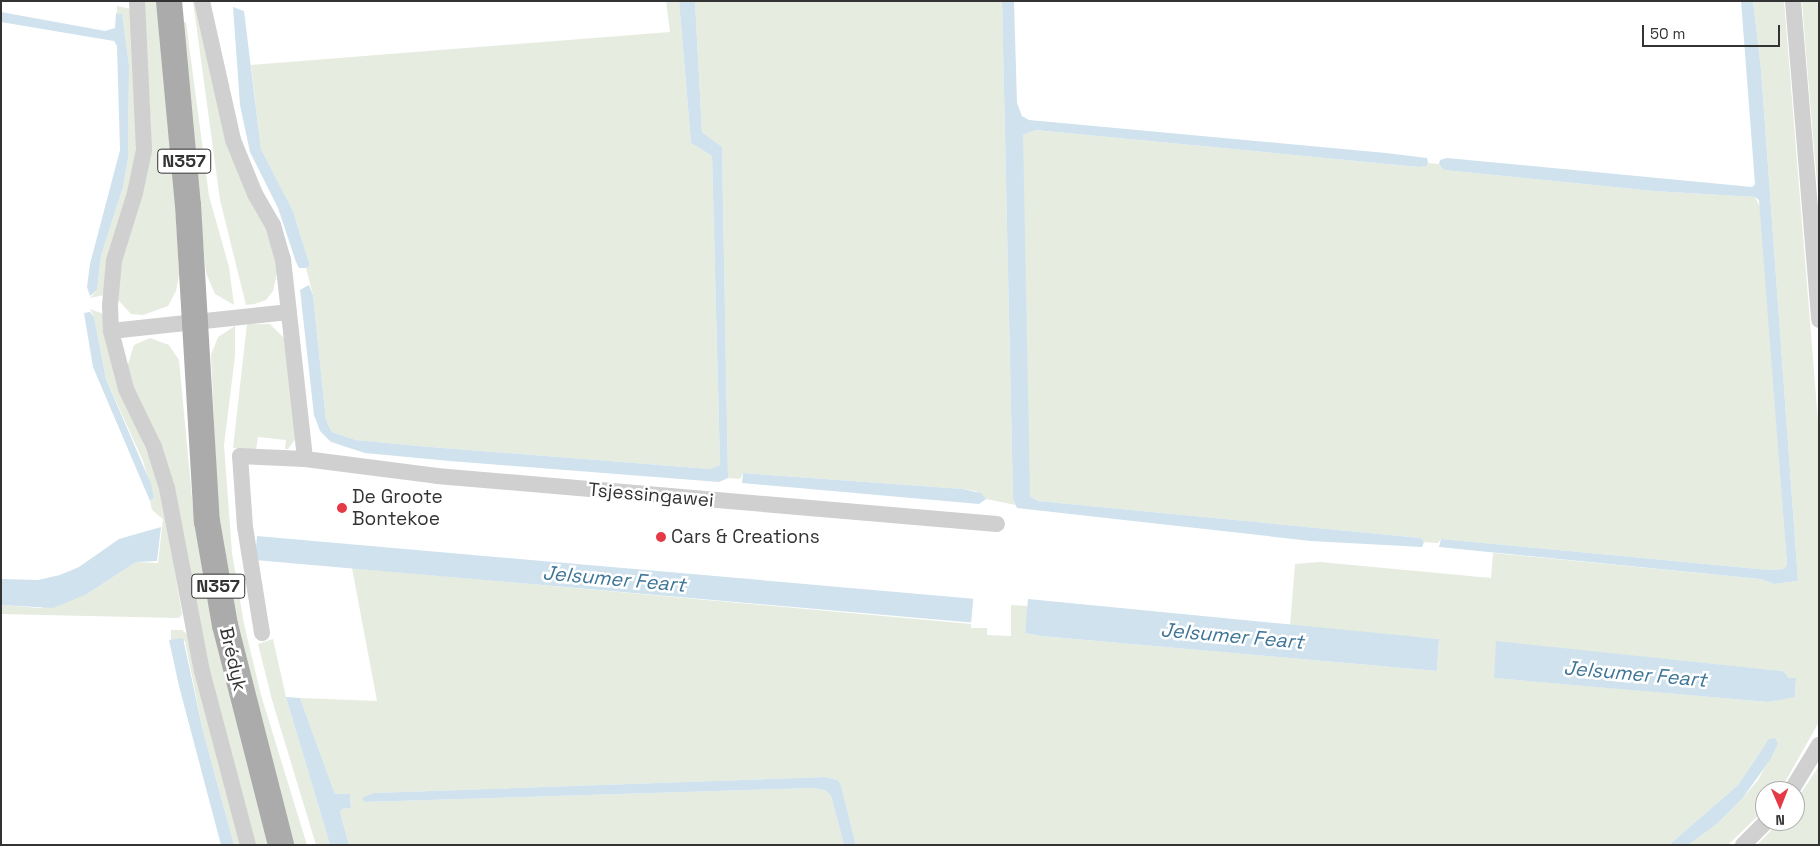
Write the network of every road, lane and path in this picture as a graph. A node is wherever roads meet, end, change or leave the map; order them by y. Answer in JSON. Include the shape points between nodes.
{"nodes":[{"id":1,"x":136,"y":1,"type":"edge"},
{"id":2,"x":169,"y":1,"type":"edge"},
{"id":3,"x":202,"y":1,"type":"edge"},
{"id":4,"x":1793,"y":1,"type":"edge"},
{"id":5,"x":289,"y":312,"type":"junction"},
{"id":6,"x":194,"y":320,"type":"junction"},
{"id":7,"x":1819,"y":320,"type":"edge"},
{"id":8,"x":111,"y":331,"type":"junction"},
{"id":9,"x":240,"y":456,"type":"joint"},
{"id":10,"x":305,"y":460,"type":"junction"},
{"id":11,"x":997,"y":524,"type":"dead end"},
{"id":12,"x":262,"y":633,"type":"dead end"},
{"id":13,"x":1819,"y":745,"type":"edge"},
{"id":14,"x":1797,"y":781,"type":"edge"},
{"id":15,"x":1757,"y":831,"type":"edge"},
{"id":16,"x":248,"y":845,"type":"edge"},
{"id":17,"x":281,"y":845,"type":"edge"},
{"id":18,"x":1743,"y":845,"type":"edge"}],
"edges":[{"from":1,"to":8,"type":"street","name":"Brédyk","via":[[141,41],[144,150],[135,193],[114,261]]},
{"from":2,"to":6,"type":"main road","number":"N357","via":[[187,195]]},
{"from":3,"to":5,"type":"street","via":[[240,160],[278,240]]},
{"from":4,"to":7,"type":"street"},
{"from":5,"to":6,"type":"street"},
{"from":5,"to":10,"type":"street"},
{"from":6,"to":8,"type":"street"},
{"from":6,"to":17,"type":"main road","name":"Brédyk","number":"N357","via":[[202,472],[214,566],[239,684]]},
{"from":8,"to":16,"type":"street","name":"Brédyk","via":[[126,389],[154,447],[167,488],[202,671]]},
{"from":9,"to":10,"type":"street","name":"Tsjessingawei"},
{"from":9,"to":12,"type":"street","name":"Brédyk","via":[[246,535]]},
{"from":10,"to":11,"type":"street","name":"Tsjessingawei","via":[[437,476]]},
{"from":13,"to":14,"type":"street"},
{"from":15,"to":18,"type":"street"}]}
